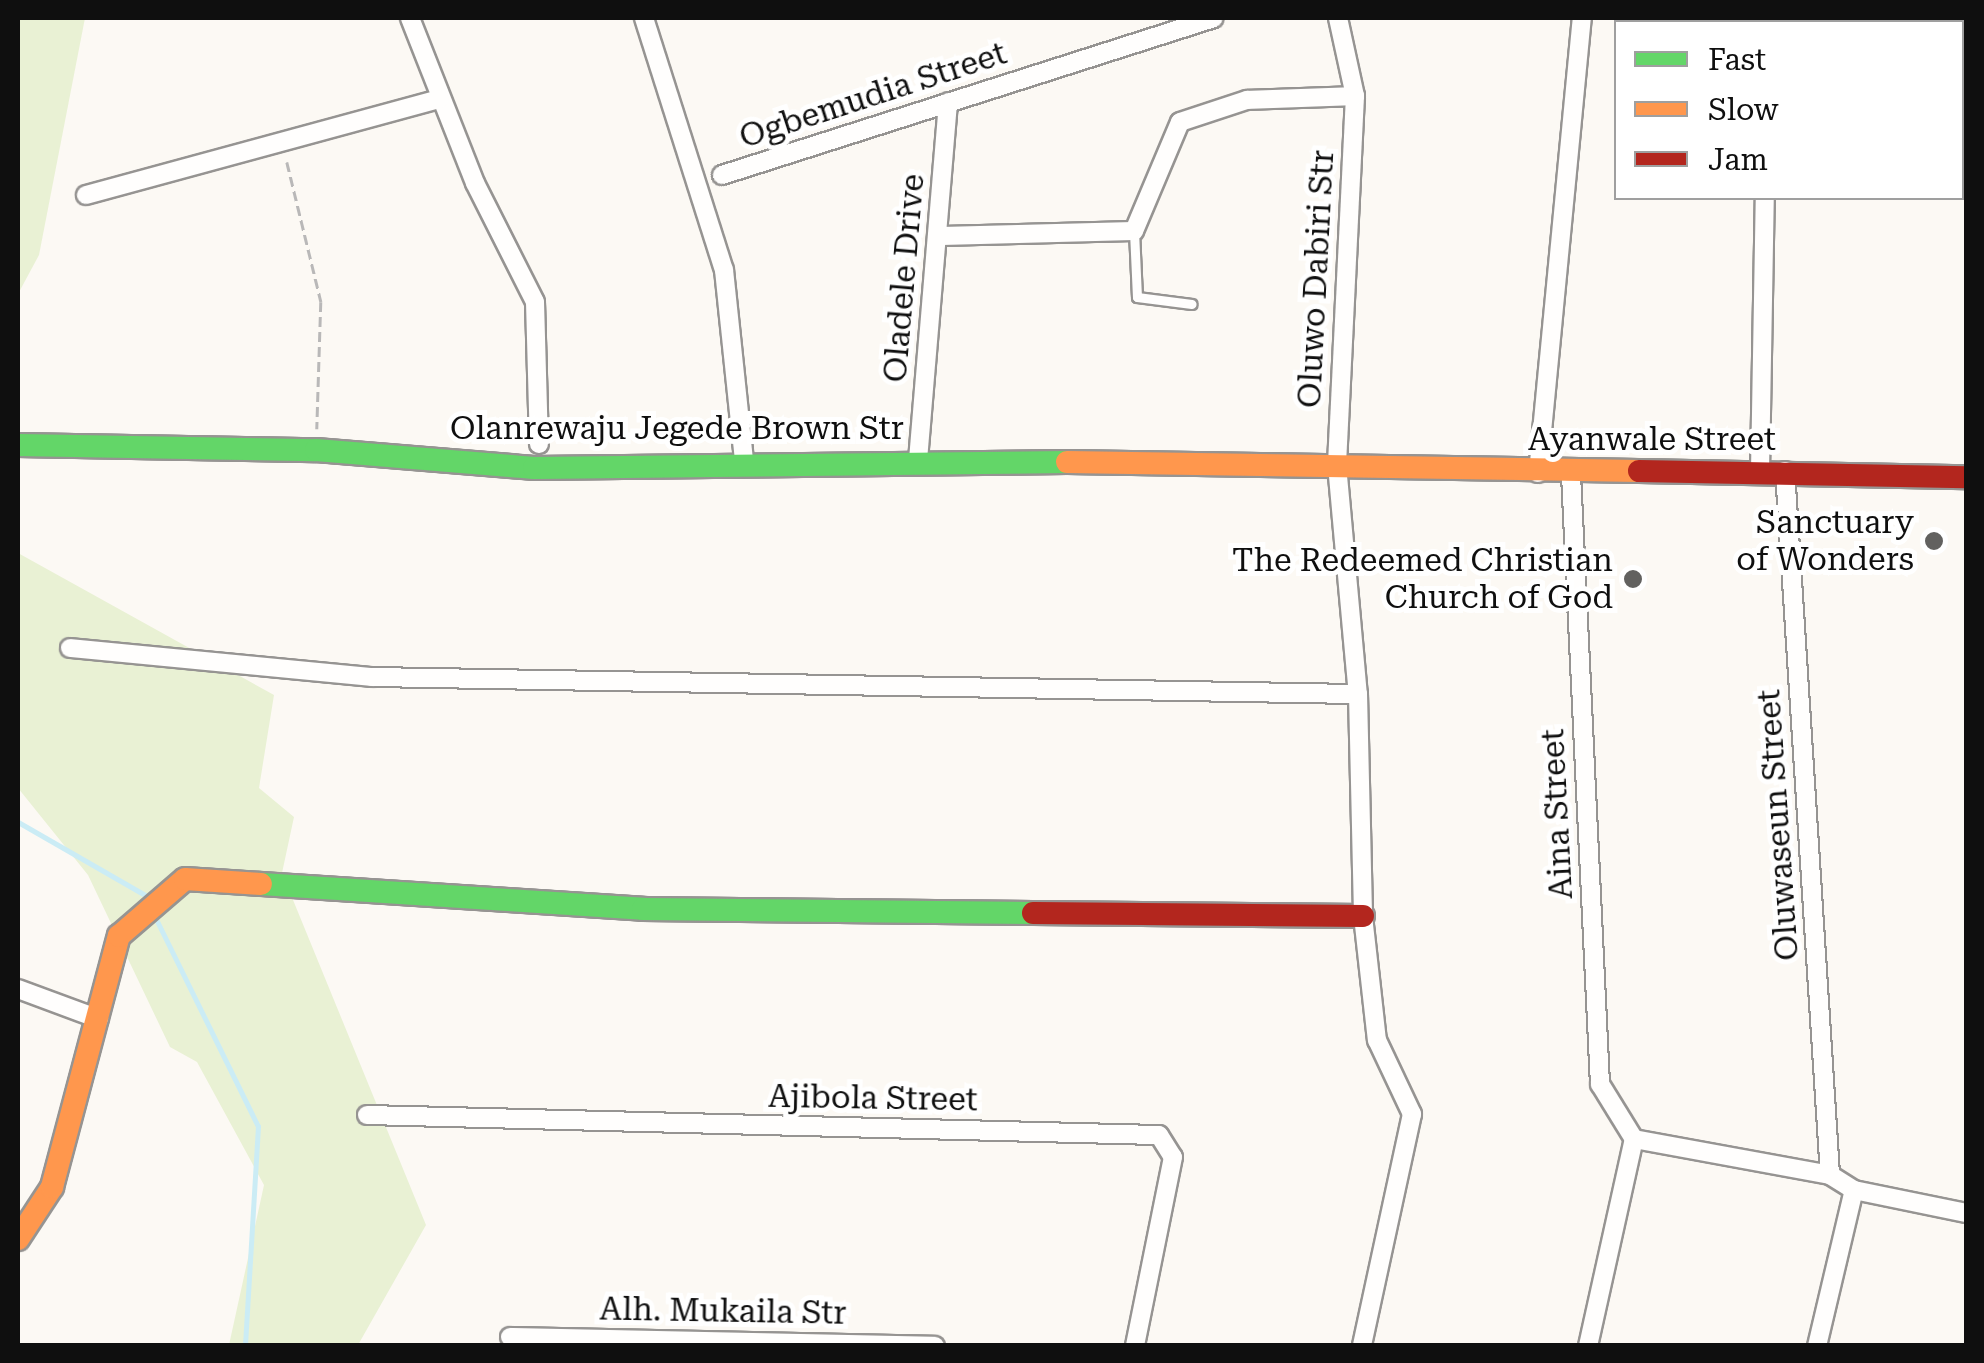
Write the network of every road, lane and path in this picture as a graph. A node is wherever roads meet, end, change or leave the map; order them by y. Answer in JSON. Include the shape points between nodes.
{"nodes":[{"id":1,"x":410,"y":18,"type":"edge"},
{"id":2,"x":644,"y":18,"type":"edge"},
{"id":3,"x":1214,"y":18,"type":"edge"},
{"id":4,"x":1338,"y":18,"type":"edge"},
{"id":5,"x":1582,"y":18,"type":"edge"},
{"id":6,"x":1355,"y":96,"type":"junction"},
{"id":7,"x":439,"y":98,"type":"junction"},
{"id":8,"x":948,"y":102,"type":"junction"},
{"id":9,"x":282,"y":146,"type":"junction"},
{"id":10,"x":722,"y":175,"type":"dead end"},
{"id":11,"x":86,"y":194,"type":"dead end"},
{"id":12,"x":1765,"y":200,"type":"edge"},
{"id":13,"x":1134,"y":230,"type":"junction"},
{"id":14,"x":941,"y":236,"type":"junction"},
{"id":15,"x":1192,"y":304,"type":"dead end"},
{"id":16,"x":539,"y":444,"type":"dead end"},
{"id":17,"x":18,"y":446,"type":"edge"},
{"id":18,"x":316,"y":450,"type":"junction"},
{"id":19,"x":744,"y":458,"type":"junction"},
{"id":20,"x":918,"y":460,"type":"junction"},
{"id":21,"x":1337,"y":465,"type":"junction"},
{"id":22,"x":1760,"y":471,"type":"junction"},
{"id":23,"x":1785,"y":471,"type":"junction"},
{"id":24,"x":1538,"y":473,"type":"junction"},
{"id":25,"x":1570,"y":474,"type":"junction"},
{"id":26,"x":1966,"y":477,"type":"edge"},
{"id":27,"x":70,"y":648,"type":"dead end"},
{"id":28,"x":1358,"y":694,"type":"junction"},
{"id":29,"x":1363,"y":916,"type":"junction"},
{"id":30,"x":18,"y":989,"type":"edge"},
{"id":31,"x":99,"y":1019,"type":"junction"},
{"id":32,"x":366,"y":1115,"type":"dead end"},
{"id":33,"x":1634,"y":1139,"type":"junction"},
{"id":34,"x":1830,"y":1175,"type":"junction"},
{"id":35,"x":1854,"y":1190,"type":"junction"},
{"id":36,"x":1966,"y":1213,"type":"edge"},
{"id":37,"x":18,"y":1239,"type":"edge"},
{"id":38,"x":510,"y":1338,"type":"dead end"},
{"id":39,"x":905,"y":1345,"type":"edge"},
{"id":40,"x":936,"y":1346,"type":"edge"},
{"id":41,"x":1135,"y":1346,"type":"edge"},
{"id":42,"x":1362,"y":1346,"type":"edge"},
{"id":43,"x":1588,"y":1346,"type":"edge"},
{"id":44,"x":1817,"y":1346,"type":"edge"}],
"edges":[{"from":1,"to":7,"type":"street"},
{"from":2,"to":19,"type":"street","via":[[724,270]]},
{"from":3,"to":8,"type":"street","name":"Ogbemudia Street"},
{"from":4,"to":6,"type":"street"},
{"from":5,"to":24,"type":"street"},
{"from":6,"to":13,"type":"street","via":[[1247,100],[1180,122]]},
{"from":6,"to":21,"type":"street","name":"Oluwo Dabiri Str"},
{"from":7,"to":9,"type":"street"},
{"from":7,"to":16,"type":"street","via":[[536,302]]},
{"from":8,"to":10,"type":"street","name":"Ogbemudia Street"},
{"from":8,"to":14,"type":"street","name":"Oladele Drive"},
{"from":9,"to":11,"type":"street"},
{"from":9,"to":18,"type":"path","via":[[321,302]]},
{"from":12,"to":22,"type":"street"},
{"from":13,"to":14,"type":"street"},
{"from":13,"to":15,"type":"lane","via":[[1137,297]]},
{"from":14,"to":20,"type":"street","name":"Oladele Drive"},
{"from":17,"to":18,"type":"street","name":"Olanrewaju Jegede Brown Str"},
{"from":18,"to":19,"type":"street","name":"Olanrewaju Jegede Brown Str","via":[[534,468]]},
{"from":19,"to":20,"type":"street","name":"Olanrewaju Jegede Brown Str"},
{"from":20,"to":21,"type":"street","name":"Olanrewaju Jegede Brown Str"},
{"from":21,"to":24,"type":"street","name":"Ayanwale Street"},
{"from":21,"to":28,"type":"street","name":"Oluwo Dabiri Str"},
{"from":22,"to":23,"type":"street","name":"Ayanwale Street"},
{"from":22,"to":25,"type":"street","name":"Ayanwale Street"},
{"from":23,"to":26,"type":"street","name":"Ayanwale Street"},
{"from":23,"to":34,"type":"street","name":"Oluwaseun Street"},
{"from":24,"to":25,"type":"street","name":"Ayanwale Street"},
{"from":25,"to":33,"type":"street","name":"Aina Street","via":[[1600,1084]]},
{"from":27,"to":28,"type":"street","via":[[372,677]]},
{"from":28,"to":29,"type":"street","name":"Oluwo Dabiri Str"},
{"from":29,"to":31,"type":"street","via":[[643,909],[185,879],[119,936]]},
{"from":29,"to":42,"type":"street","name":"Oluwo Dabiri Str","via":[[1376,1040],[1412,1114]]},
{"from":30,"to":31,"type":"street"},
{"from":31,"to":37,"type":"street","via":[[52,1188]]},
{"from":32,"to":41,"type":"street","name":"Ajibola Street","via":[[1159,1135],[1173,1157]]},
{"from":33,"to":34,"type":"street"},
{"from":33,"to":43,"type":"street"},
{"from":34,"to":35,"type":"street"},
{"from":35,"to":36,"type":"street"},
{"from":35,"to":44,"type":"street"},
{"from":38,"to":39,"type":"street","name":"Alh. Mukaila Str"},
{"from":39,"to":40,"type":"street","name":"Alh. Mukaila Str"}]}
